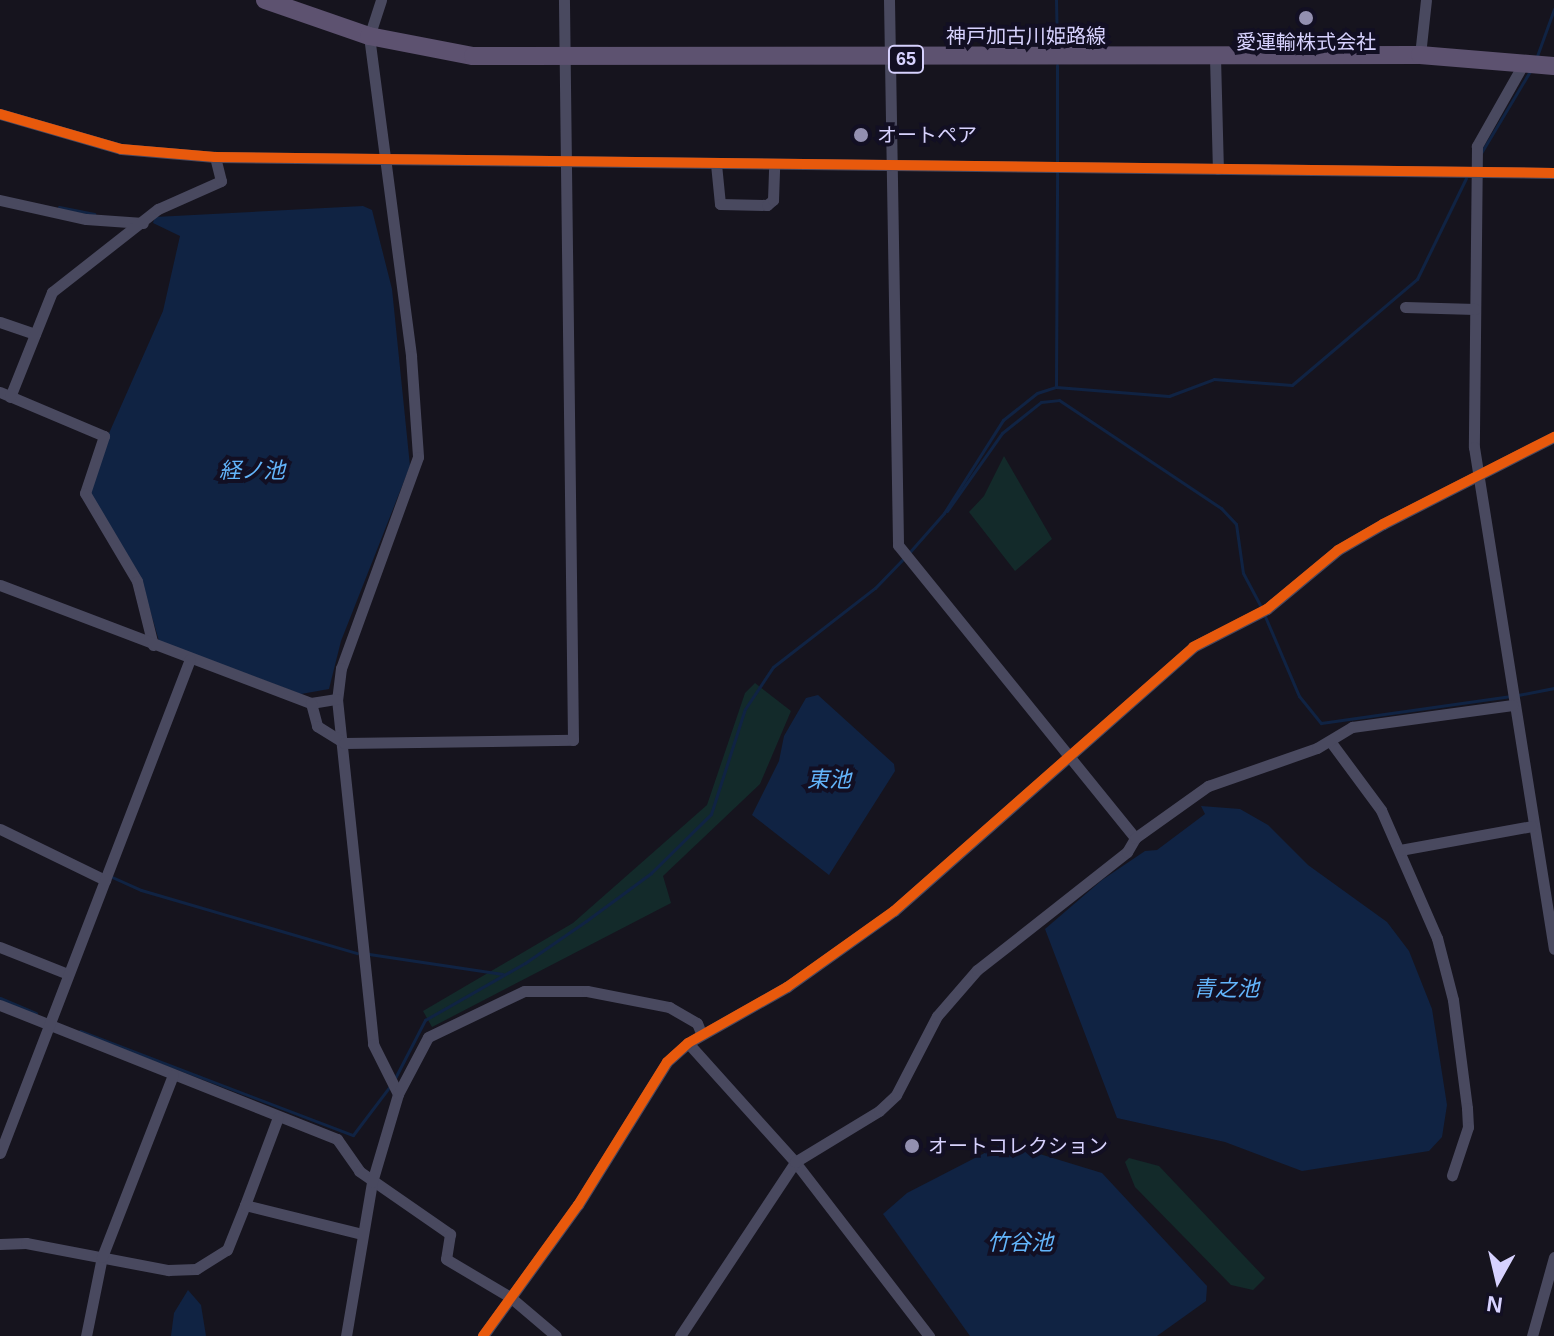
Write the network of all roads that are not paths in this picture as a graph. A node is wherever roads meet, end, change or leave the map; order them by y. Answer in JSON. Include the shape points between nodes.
{"nodes":[{"id":1,"x":265,"y":0,"type":"edge"},
{"id":2,"x":381,"y":0,"type":"edge"},
{"id":3,"x":564,"y":0,"type":"edge"},
{"id":4,"x":889,"y":0,"type":"edge"},
{"id":5,"x":1426,"y":0,"type":"edge"},
{"id":6,"x":369,"y":36,"type":"junction"},
{"id":7,"x":1420,"y":55,"type":"junction"},
{"id":8,"x":1215,"y":57,"type":"junction"},
{"id":9,"x":566,"y":59,"type":"junction"},
{"id":10,"x":889,"y":59,"type":"junction"},
{"id":11,"x":1525,"y":61,"type":"junction"},
{"id":12,"x":1554,"y":66,"type":"edge"},
{"id":13,"x":0,"y":114,"type":"edge"},
{"id":14,"x":215,"y":157,"type":"junction"},
{"id":15,"x":388,"y":159,"type":"junction"},
{"id":16,"x":566,"y":161,"type":"junction"},
{"id":17,"x":716,"y":164,"type":"junction"},
{"id":18,"x":774,"y":165,"type":"junction"},
{"id":19,"x":892,"y":168,"type":"junction"},
{"id":20,"x":1218,"y":169,"type":"junction"},
{"id":21,"x":1554,"y":173,"type":"edge"},
{"id":22,"x":1474,"y":175,"type":"junction"},
{"id":23,"x":0,"y":200,"type":"edge"},
{"id":24,"x":143,"y":223,"type":"junction"},
{"id":25,"x":1405,"y":307,"type":"dead end"},
{"id":26,"x":1475,"y":309,"type":"junction"},
{"id":27,"x":0,"y":322,"type":"edge"},
{"id":28,"x":35,"y":334,"type":"junction"},
{"id":29,"x":5,"y":394,"type":"edge"},
{"id":30,"x":1554,"y":437,"type":"edge"},
{"id":31,"x":1476,"y":478,"type":"junction"},
{"id":32,"x":0,"y":585,"type":"edge"},
{"id":33,"x":153,"y":645,"type":"junction"},
{"id":34,"x":190,"y":659,"type":"junction"},
{"id":35,"x":337,"y":699,"type":"junction"},
{"id":36,"x":1512,"y":699,"type":"junction"},
{"id":37,"x":311,"y":703,"type":"junction"},
{"id":38,"x":1330,"y":741,"type":"junction"},
{"id":39,"x":344,"y":743,"type":"junction"},
{"id":40,"x":1071,"y":759,"type":"junction"},
{"id":41,"x":1532,"y":826,"type":"junction"},
{"id":42,"x":0,"y":829,"type":"edge"},
{"id":43,"x":1135,"y":838,"type":"junction"},
{"id":44,"x":1400,"y":850,"type":"junction"},
{"id":45,"x":105,"y":880,"type":"junction"},
{"id":46,"x":0,"y":947,"type":"edge"},
{"id":47,"x":1554,"y":949,"type":"edge"},
{"id":48,"x":68,"y":974,"type":"junction"},
{"id":49,"x":0,"y":1005,"type":"edge"},
{"id":50,"x":50,"y":1027,"type":"junction"},
{"id":51,"x":701,"y":1033,"type":"junction"},
{"id":52,"x":688,"y":1043,"type":"junction"},
{"id":53,"x":173,"y":1075,"type":"junction"},
{"id":54,"x":398,"y":1094,"type":"junction"},
{"id":55,"x":278,"y":1117,"type":"junction"},
{"id":56,"x":0,"y":1153,"type":"edge"},
{"id":57,"x":795,"y":1162,"type":"junction"},
{"id":58,"x":1452,"y":1175,"type":"dead end"},
{"id":59,"x":372,"y":1182,"type":"junction"},
{"id":60,"x":245,"y":1205,"type":"junction"},
{"id":61,"x":362,"y":1234,"type":"junction"},
{"id":62,"x":0,"y":1243,"type":"edge"},
{"id":63,"x":102,"y":1257,"type":"junction"},
{"id":64,"x":1554,"y":1257,"type":"edge"},
{"id":65,"x":510,"y":1297,"type":"junction"},
{"id":66,"x":86,"y":1336,"type":"edge"},
{"id":67,"x":346,"y":1336,"type":"edge"},
{"id":68,"x":483,"y":1336,"type":"edge"},
{"id":69,"x":556,"y":1336,"type":"edge"},
{"id":70,"x":680,"y":1336,"type":"edge"},
{"id":71,"x":929,"y":1336,"type":"edge"},
{"id":72,"x":1532,"y":1336,"type":"edge"}],
"edges":[{"from":1,"to":6,"type":"main road","name":"神戸加古川姫路線","number":"65"},
{"from":2,"to":6,"type":"street"},
{"from":3,"to":9,"type":"street"},
{"from":4,"to":10,"type":"street"},
{"from":5,"to":7,"type":"street"},
{"from":6,"to":9,"type":"main road","name":"神戸加古川姫路線","number":"65","via":[[473,56]]},
{"from":6,"to":15,"type":"street"},
{"from":7,"to":8,"type":"main road","name":"神戸加古川姫路線","number":"65"},
{"from":7,"to":11,"type":"main road","name":"神戸加古川姫路線","number":"65"},
{"from":8,"to":10,"type":"main road","name":"神戸加古川姫路線","number":"65"},
{"from":8,"to":20,"type":"street"},
{"from":9,"to":10,"type":"main road","name":"神戸加古川姫路線","number":"65"},
{"from":9,"to":16,"type":"street"},
{"from":10,"to":19,"type":"street"},
{"from":11,"to":12,"type":"main road","name":"神戸加古川姫路線","number":"65"},
{"from":11,"to":22,"type":"street","via":[[1477,146]]},
{"from":13,"to":14,"type":"street","via":[[121,149]]},
{"from":14,"to":15,"type":"street"},
{"from":14,"to":24,"type":"street","via":[[221,181],[158,209]]},
{"from":15,"to":16,"type":"street"},
{"from":15,"to":35,"type":"street","via":[[418,457],[341,668]]},
{"from":16,"to":17,"type":"street"},
{"from":16,"to":39,"type":"street","via":[[573,740]]},
{"from":17,"to":18,"type":"street"},
{"from":17,"to":18,"type":"street","via":[[720,204],[767,205],[773,200]]},
{"from":18,"to":19,"type":"street"},
{"from":19,"to":20,"type":"street"},
{"from":19,"to":40,"type":"street","via":[[898,545]]},
{"from":20,"to":22,"type":"street"},
{"from":21,"to":22,"type":"street"},
{"from":22,"to":26,"type":"street"},
{"from":23,"to":24,"type":"street","via":[[86,219]]},
{"from":24,"to":28,"type":"street","via":[[52,292]]},
{"from":25,"to":26,"type":"street"},
{"from":26,"to":31,"type":"street"},
{"from":27,"to":28,"type":"street"},
{"from":28,"to":29,"type":"street"},
{"from":29,"to":33,"type":"street","via":[[104,436],[85,493],[137,581]]},
{"from":30,"to":31,"type":"street"},
{"from":31,"to":36,"type":"street"},
{"from":31,"to":40,"type":"street","via":[[1338,550],[1263,611],[1193,647]]},
{"from":32,"to":33,"type":"street"},
{"from":33,"to":34,"type":"street"},
{"from":34,"to":37,"type":"street"},
{"from":34,"to":45,"type":"street"},
{"from":35,"to":37,"type":"street"},
{"from":35,"to":39,"type":"street"},
{"from":36,"to":38,"type":"street","via":[[1352,727]]},
{"from":36,"to":41,"type":"street"},
{"from":37,"to":39,"type":"street","via":[[317,726]]},
{"from":38,"to":43,"type":"street","via":[[1208,786]]},
{"from":38,"to":44,"type":"street","via":[[1381,810]]},
{"from":39,"to":54,"type":"street","via":[[373,1044]]},
{"from":40,"to":43,"type":"street"},
{"from":40,"to":51,"type":"street","via":[[894,911],[787,987]]},
{"from":41,"to":44,"type":"street"},
{"from":41,"to":47,"type":"street"},
{"from":42,"to":45,"type":"street"},
{"from":43,"to":57,"type":"street","via":[[1127,852],[977,970],[937,1016],[896,1095]]},
{"from":44,"to":58,"type":"street","via":[[1437,938],[1453,1000],[1468,1127]]},
{"from":45,"to":48,"type":"street"},
{"from":46,"to":48,"type":"street"},
{"from":48,"to":50,"type":"street"},
{"from":49,"to":50,"type":"street"},
{"from":50,"to":53,"type":"street"},
{"from":50,"to":56,"type":"street"},
{"from":51,"to":52,"type":"street"},
{"from":51,"to":54,"type":"street","via":[[697,1023],[669,1007],[587,991],[524,991],[428,1037]]},
{"from":52,"to":57,"type":"street"},
{"from":52,"to":65,"type":"street","via":[[667,1062],[578,1205]]},
{"from":53,"to":55,"type":"street"},
{"from":53,"to":63,"type":"street"},
{"from":54,"to":59,"type":"street"},
{"from":55,"to":59,"type":"street","via":[[337,1139]]},
{"from":55,"to":60,"type":"street"},
{"from":57,"to":70,"type":"street"},
{"from":57,"to":71,"type":"street"},
{"from":59,"to":61,"type":"street"},
{"from":59,"to":65,"type":"street","via":[[450,1234],[446,1259]]},
{"from":60,"to":61,"type":"street"},
{"from":60,"to":63,"type":"street","via":[[227,1250],[196,1269],[168,1270]]},
{"from":61,"to":67,"type":"street"},
{"from":62,"to":63,"type":"street"},
{"from":63,"to":66,"type":"street"},
{"from":64,"to":72,"type":"street"},
{"from":65,"to":68,"type":"street"},
{"from":65,"to":69,"type":"street"}]}
